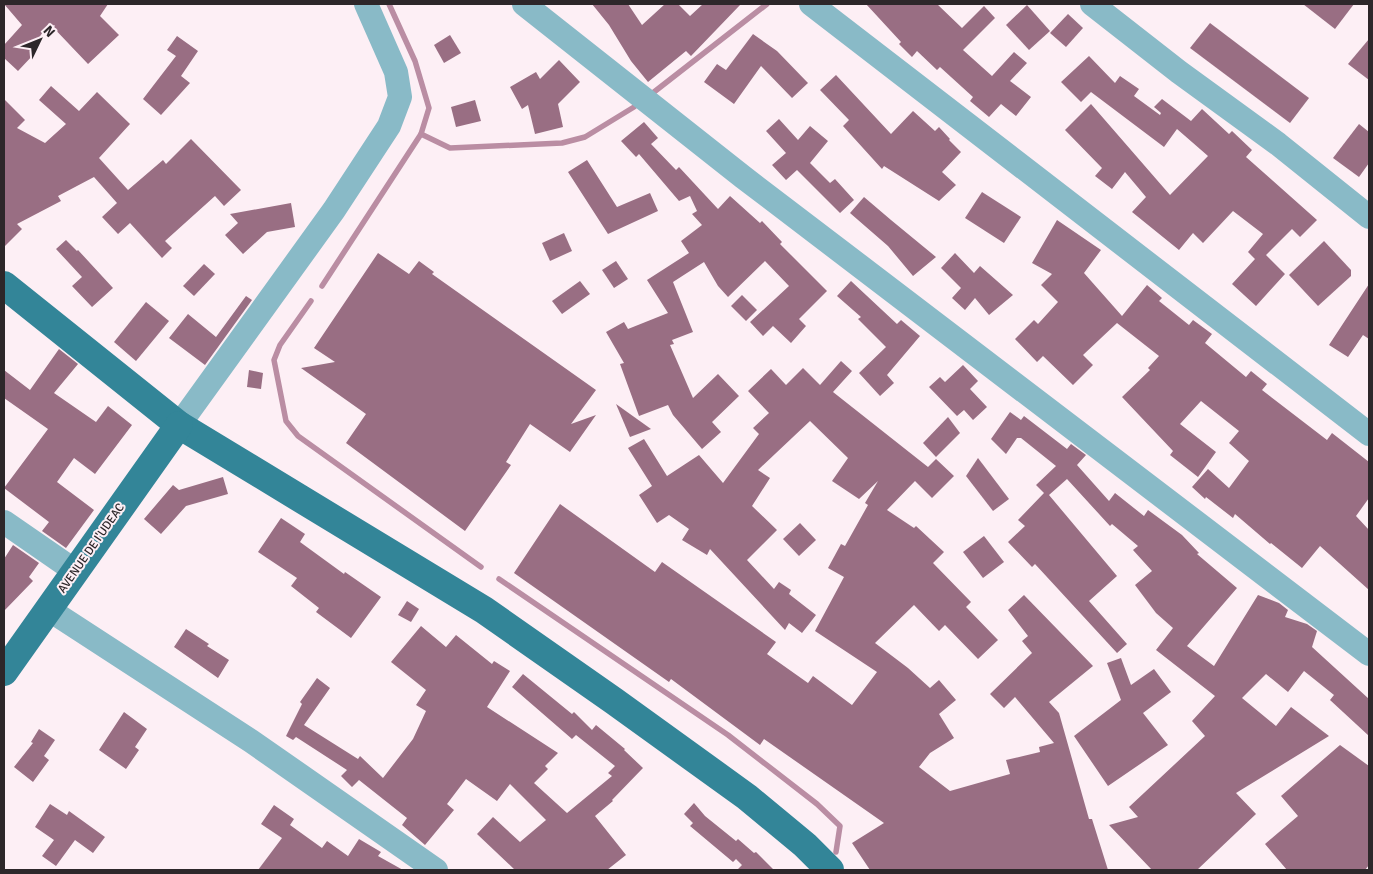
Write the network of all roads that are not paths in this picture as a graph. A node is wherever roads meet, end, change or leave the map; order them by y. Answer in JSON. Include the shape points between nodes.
{"nodes":[{"id":1,"x":366,"y":4,"type":"edge"},
{"id":2,"x":524,"y":4,"type":"edge"},
{"id":3,"x":811,"y":4,"type":"edge"},
{"id":4,"x":1092,"y":4,"type":"edge"},
{"id":5,"x":1369,"y":217,"type":"edge"},
{"id":6,"x":4,"y":285,"type":"edge"},
{"id":7,"x":179,"y":424,"type":"junction"},
{"id":8,"x":1369,"y":434,"type":"edge"},
{"id":9,"x":4,"y":522,"type":"edge"},
{"id":10,"x":75,"y":571,"type":"junction"},
{"id":11,"x":48,"y":609,"type":"junction"},
{"id":12,"x":1369,"y":654,"type":"edge"},
{"id":13,"x":4,"y":672,"type":"edge"},
{"id":14,"x":436,"y":870,"type":"edge"},
{"id":15,"x":830,"y":870,"type":"edge"}],
"edges":[{"from":1,"to":7,"type":"street","via":[[396,72],[400,97],[389,126],[334,210]]},
{"from":2,"to":12,"type":"street","via":[[743,177]]},
{"from":3,"to":8,"type":"street"},
{"from":4,"to":5,"type":"street"},
{"from":6,"to":7,"type":"main road"},
{"from":7,"to":10,"type":"main road","name":"AVENUE DE I'UDEAC"},
{"from":7,"to":15,"type":"main road","via":[[484,610],[747,797]]},
{"from":9,"to":10,"type":"street"},
{"from":10,"to":11,"type":"main road","name":"AVENUE DE I'UDEAC"},
{"from":11,"to":13,"type":"main road","name":"AVENUE DE I'UDEAC"},
{"from":11,"to":14,"type":"street","via":[[251,741]]}]}
